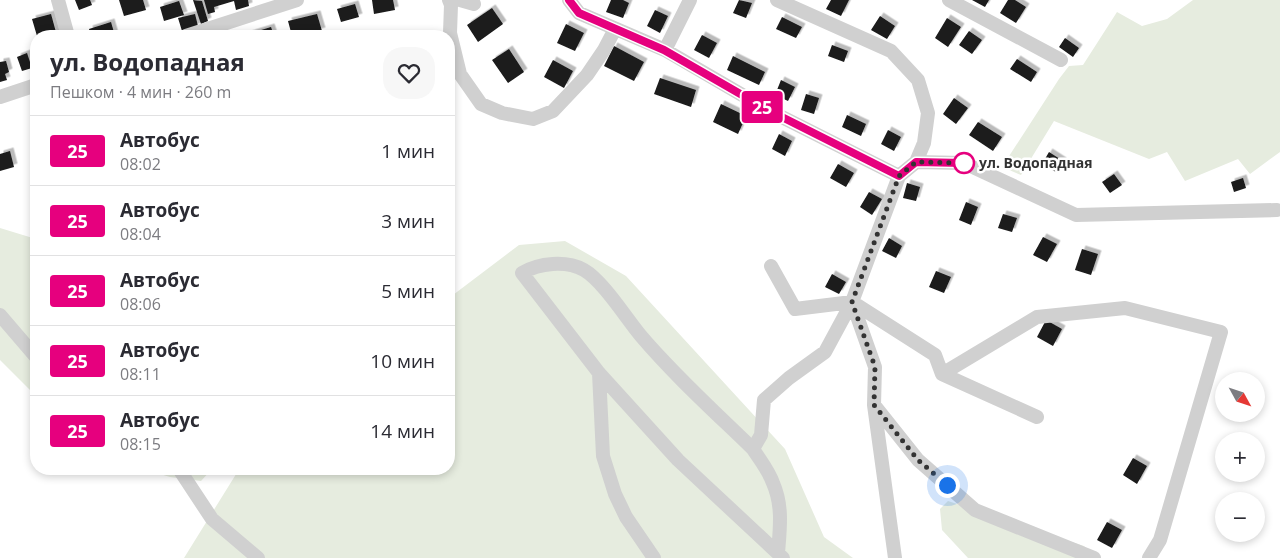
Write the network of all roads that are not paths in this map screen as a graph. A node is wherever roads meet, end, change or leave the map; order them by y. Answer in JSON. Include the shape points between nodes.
{"nodes":[{"id":1,"x":58,"y":0,"type":"edge"},
{"id":2,"x":297,"y":0,"type":"edge"},
{"id":3,"x":449,"y":0,"type":"edge"},
{"id":4,"x":460,"y":0,"type":"edge"},
{"id":5,"x":569,"y":0,"type":"edge"},
{"id":6,"x":690,"y":0,"type":"edge"},
{"id":7,"x":778,"y":0,"type":"edge"},
{"id":8,"x":949,"y":0,"type":"edge"},
{"id":9,"x":474,"y":4,"type":"dead end"},
{"id":10,"x":614,"y":29,"type":"junction"},
{"id":11,"x":66,"y":30,"type":"edge"},
{"id":12,"x":204,"y":30,"type":"edge"},
{"id":13,"x":450,"y":30,"type":"edge"},
{"id":14,"x":664,"y":50,"type":"junction"},
{"id":15,"x":455,"y":54,"type":"edge"},
{"id":16,"x":1061,"y":60,"type":"dead end"},
{"id":17,"x":30,"y":87,"type":"edge"},
{"id":18,"x":0,"y":97,"type":"edge"},
{"id":19,"x":916,"y":162,"type":"junction"},
{"id":20,"x":899,"y":176,"type":"junction"},
{"id":21,"x":1277,"y":210,"type":"dead end"},
{"id":22,"x":771,"y":266,"type":"dead end"},
{"id":23,"x":852,"y":302,"type":"junction"},
{"id":24,"x":0,"y":315,"type":"edge"},
{"id":25,"x":30,"y":350,"type":"edge"},
{"id":26,"x":599,"y":373,"type":"junction"},
{"id":27,"x":942,"y":374,"type":"junction"},
{"id":28,"x":874,"y":405,"type":"junction"},
{"id":29,"x":1037,"y":417,"type":"dead end"},
{"id":30,"x":753,"y":449,"type":"junction"},
{"id":31,"x":183,"y":475,"type":"edge"},
{"id":32,"x":781,"y":555,"type":"edge"},
{"id":33,"x":258,"y":558,"type":"edge"},
{"id":34,"x":654,"y":558,"type":"edge"},
{"id":35,"x":895,"y":558,"type":"edge"},
{"id":36,"x":1094,"y":558,"type":"edge"},
{"id":37,"x":1149,"y":558,"type":"edge"}],
"edges":[{"from":1,"to":11,"type":"street"},
{"from":2,"to":12,"type":"street"},
{"from":3,"to":13,"type":"street"},
{"from":4,"to":9,"type":"street"},
{"from":5,"to":10,"type":"street","via":[[579,13]]},
{"from":6,"to":14,"type":"street"},
{"from":7,"to":19,"type":"street","via":[[891,51],[918,80],[928,113],[924,143]]},
{"from":8,"to":16,"type":"street"},
{"from":10,"to":14,"type":"street"},
{"from":10,"to":15,"type":"street","via":[[587,75],[553,111],[533,119],[481,104],[460,74]]},
{"from":14,"to":20,"type":"street","via":[[768,110]]},
{"from":17,"to":18,"type":"street"},
{"from":19,"to":20,"type":"street"},
{"from":19,"to":21,"type":"street","via":[[964,163],[1076,215]]},
{"from":20,"to":23,"type":"street"},
{"from":22,"to":23,"type":"street","via":[[795,309]]},
{"from":23,"to":27,"type":"street","via":[[935,355]]},
{"from":23,"to":28,"type":"street","via":[[875,367]]},
{"from":23,"to":30,"type":"street","via":[[825,352],[764,400],[761,435]]},
{"from":24,"to":25,"type":"street"},
{"from":26,"to":30,"type":"street","via":[[522,273],[541,265],[558,264],[585,270],[685,384]]},
{"from":26,"to":32,"type":"street","via":[[678,460]]},
{"from":26,"to":34,"type":"street","via":[[604,456],[615,494]]},
{"from":27,"to":29,"type":"street"},
{"from":27,"to":37,"type":"street","via":[[1037,317],[1125,308],[1220,332],[1160,540]]},
{"from":28,"to":35,"type":"street"},
{"from":28,"to":36,"type":"street","via":[[918,460],[975,510]]},
{"from":30,"to":32,"type":"street","via":[[773,481],[779,499]]},
{"from":31,"to":33,"type":"street","via":[[212,519]]}]}
